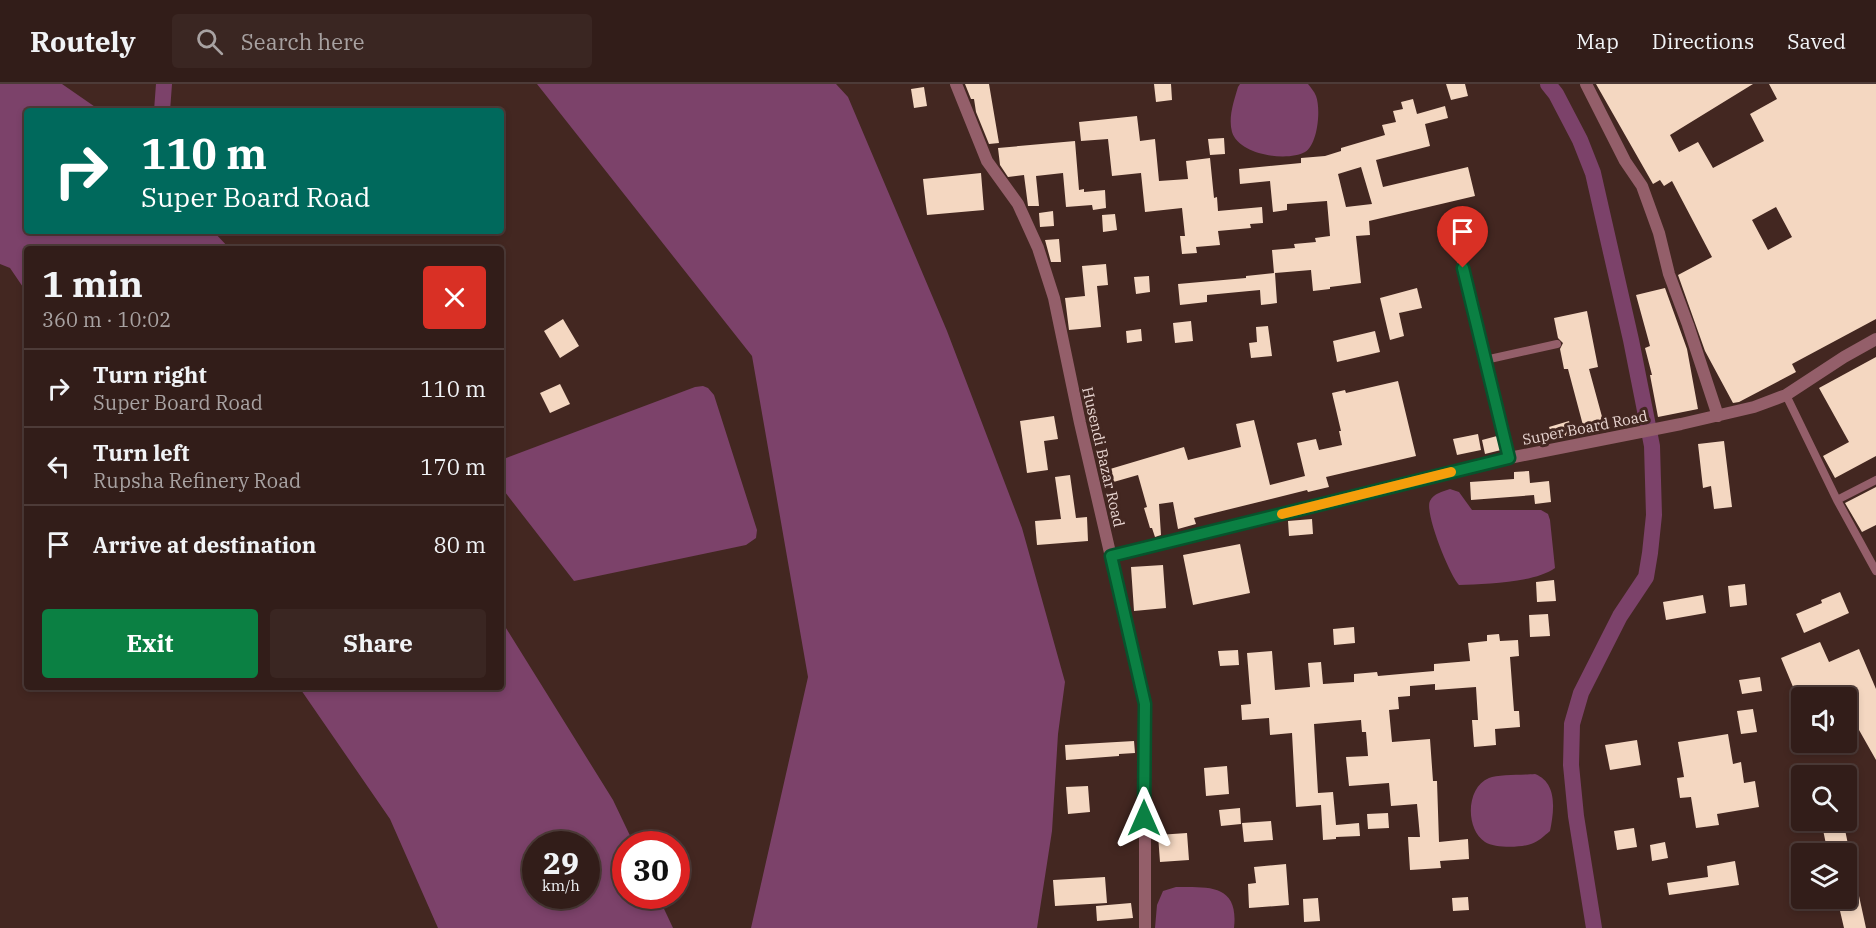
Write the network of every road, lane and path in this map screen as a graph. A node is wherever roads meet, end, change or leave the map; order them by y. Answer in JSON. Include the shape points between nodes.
{"nodes":[{"id":1,"x":956,"y":84,"type":"edge"},
{"id":2,"x":1586,"y":84,"type":"edge"},
{"id":3,"x":1457,"y":245,"type":"dead end"},
{"id":4,"x":1876,"y":339,"type":"edge"},
{"id":5,"x":1557,"y":344,"type":"dead end"},
{"id":6,"x":1485,"y":360,"type":"junction"},
{"id":7,"x":1786,"y":394,"type":"junction"},
{"id":8,"x":1718,"y":416,"type":"junction"},
{"id":9,"x":1509,"y":458,"type":"junction"},
{"id":10,"x":1876,"y":480,"type":"edge"},
{"id":11,"x":1838,"y":500,"type":"junction"},
{"id":12,"x":1111,"y":556,"type":"junction"},
{"id":13,"x":1876,"y":571,"type":"edge"},
{"id":14,"x":1145,"y":928,"type":"edge"}],
"edges":[{"from":1,"to":12,"type":"street","name":"Husendi Bazar Road","via":[[987,161],[1018,204],[1038,248],[1054,298]]},
{"from":2,"to":8,"type":"street","via":[[1642,186]]},
{"from":3,"to":6,"type":"lane"},
{"from":4,"to":7,"type":"street","name":"Super Board Road"},
{"from":5,"to":6,"type":"lane"},
{"from":6,"to":9,"type":"lane"},
{"from":7,"to":8,"type":"street","name":"Super Board Road"},
{"from":7,"to":11,"type":"lane"},
{"from":8,"to":9,"type":"street","name":"Super Board Road"},
{"from":9,"to":12,"type":"street","name":"Super Board Road"},
{"from":10,"to":11,"type":"lane"},
{"from":11,"to":13,"type":"lane"},
{"from":12,"to":14,"type":"street","name":"Husendi Bazar Road","via":[[1145,704]]}]}
